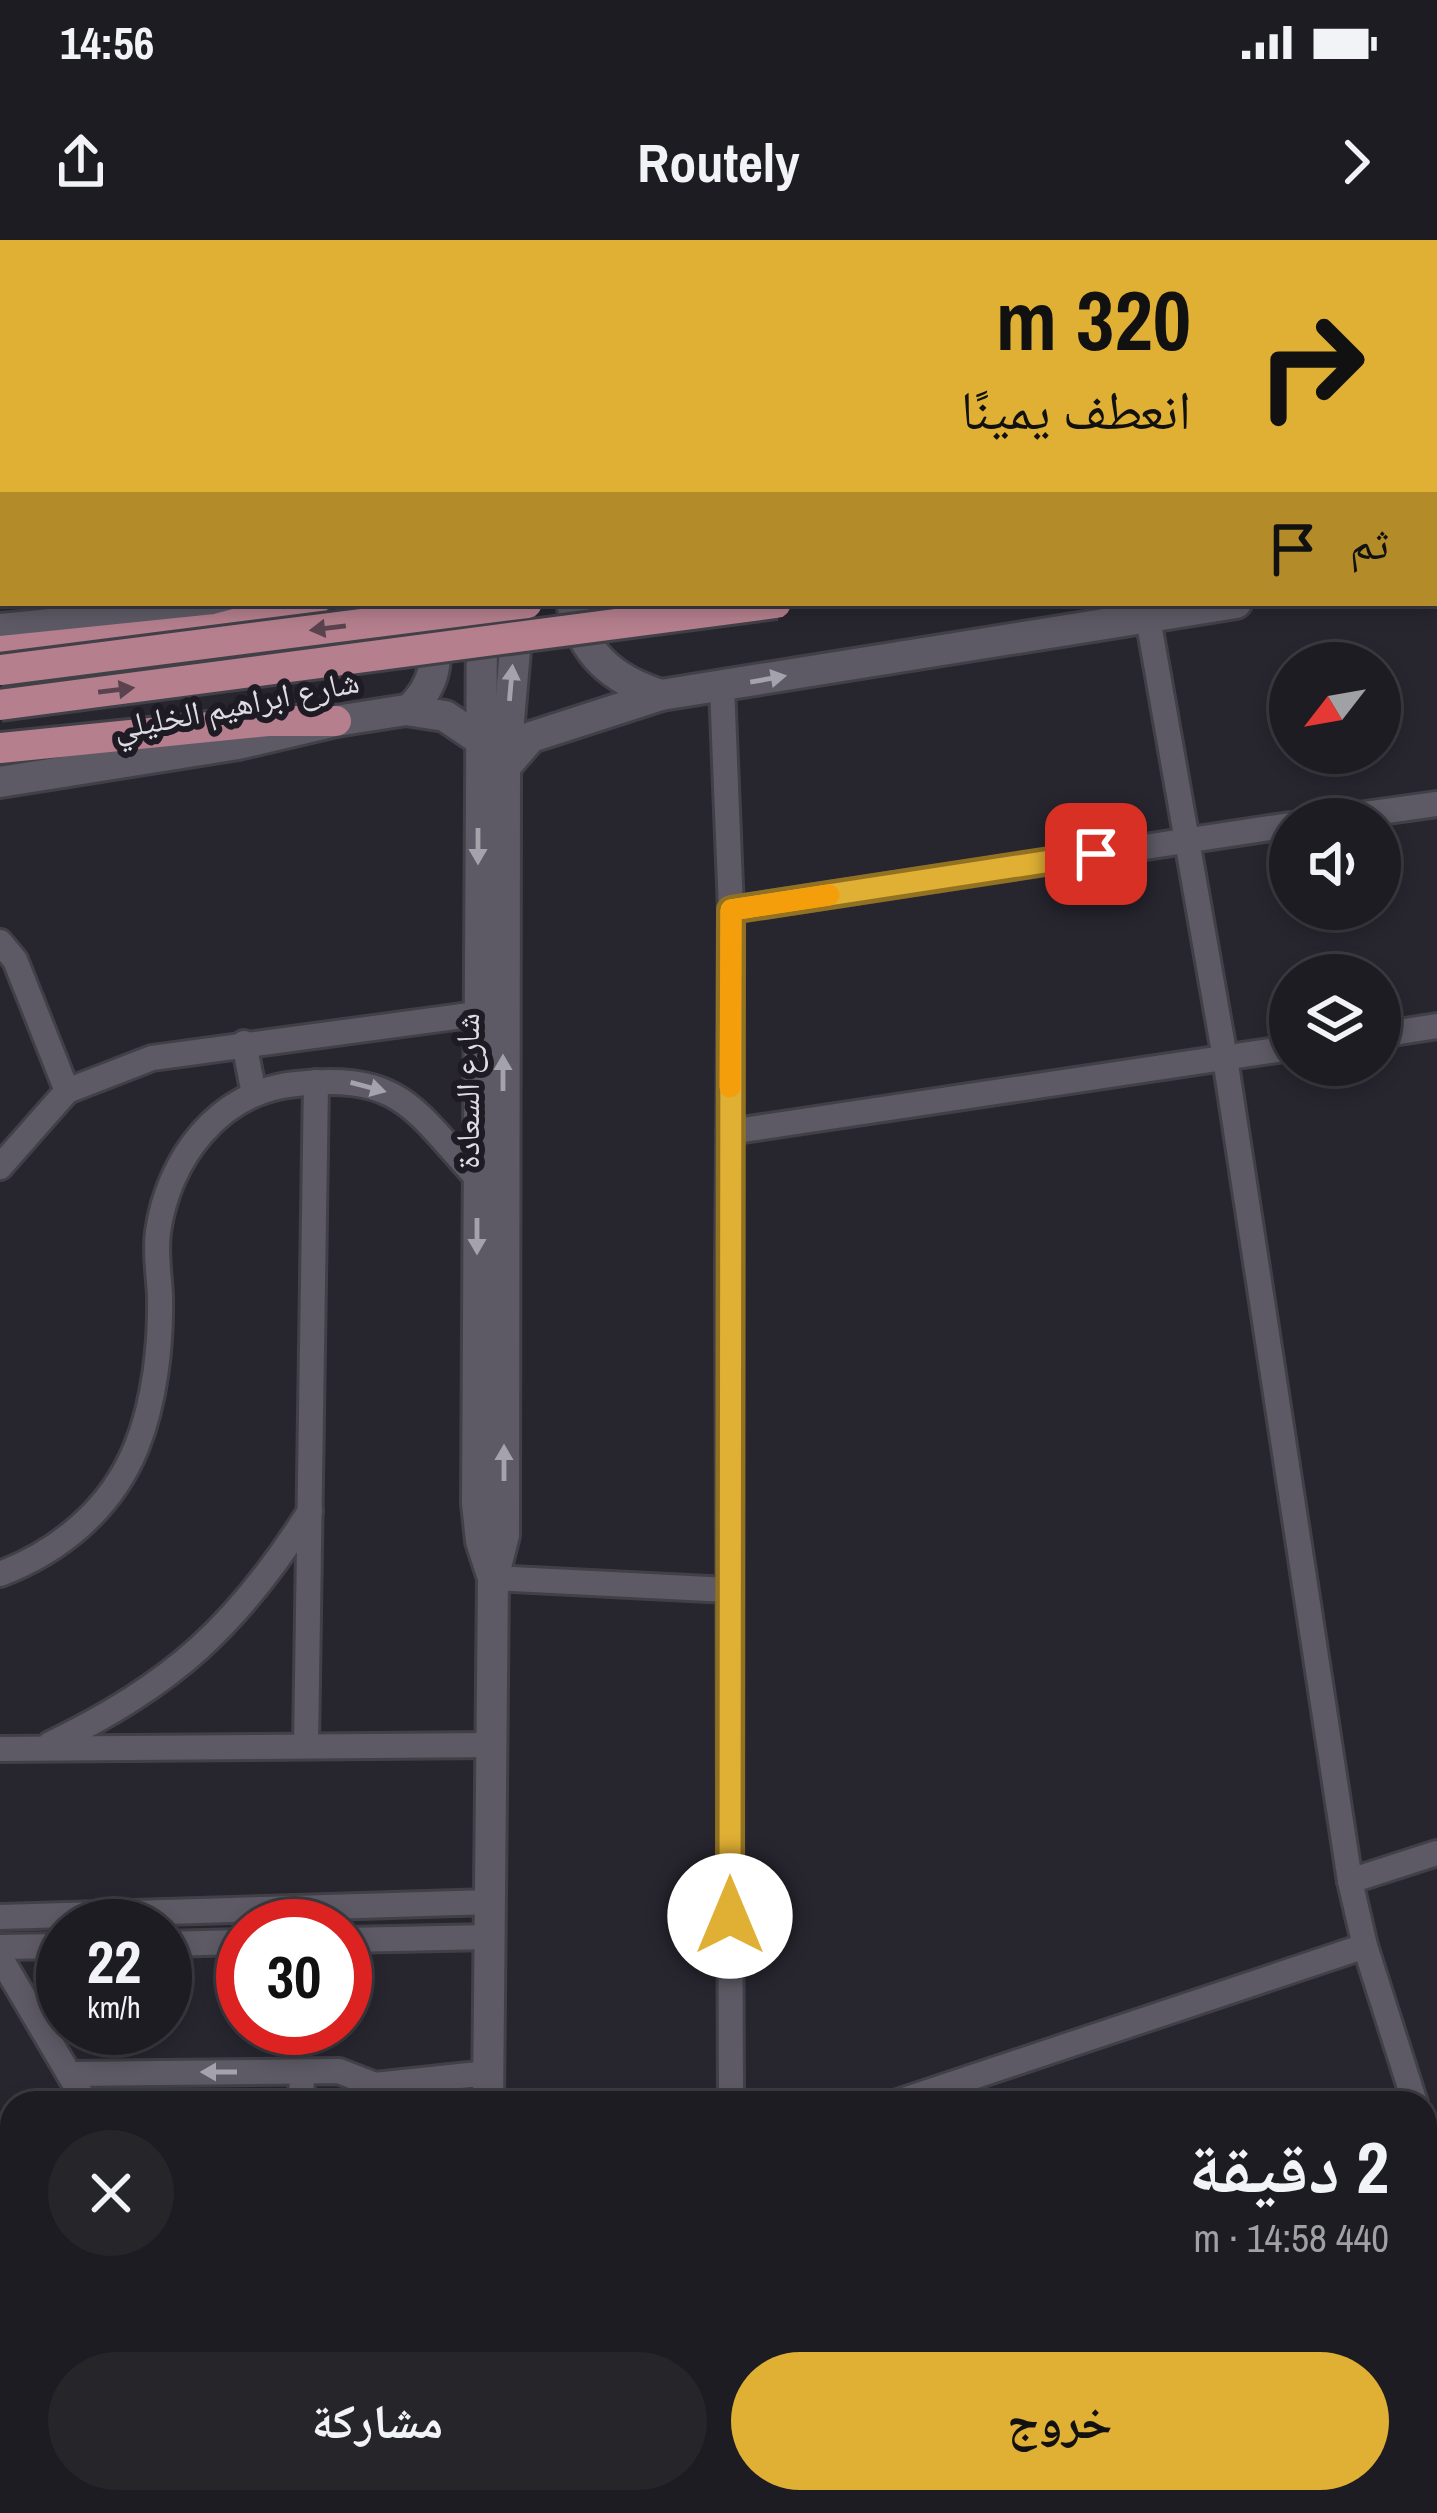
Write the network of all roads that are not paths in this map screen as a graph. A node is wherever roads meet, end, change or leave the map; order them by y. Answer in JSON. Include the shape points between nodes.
{"nodes":[{"id":1,"x":230,"y":606,"type":"edge"},
{"id":2,"x":303,"y":606,"type":"edge"},
{"id":3,"x":412,"y":606,"type":"edge"},
{"id":4,"x":483,"y":606,"type":"edge"},
{"id":5,"x":500,"y":606,"type":"edge"},
{"id":6,"x":523,"y":606,"type":"edge"},
{"id":7,"x":573,"y":606,"type":"edge"},
{"id":8,"x":753,"y":606,"type":"edge"},
{"id":9,"x":1219,"y":606,"type":"edge"},
{"id":10,"x":1148,"y":618,"type":"junction"},
{"id":11,"x":0,"y":629,"type":"edge"},
{"id":12,"x":0,"y":651,"type":"edge"},
{"id":13,"x":0,"y":670,"type":"edge"},
{"id":14,"x":722,"y":687,"type":"junction"},
{"id":15,"x":661,"y":695,"type":"junction"},
{"id":16,"x":0,"y":705,"type":"edge"},
{"id":17,"x":410,"y":710,"type":"junction"},
{"id":18,"x":336,"y":721,"type":"junction"},
{"id":19,"x":479,"y":739,"type":"junction"},
{"id":20,"x":0,"y":748,"type":"edge"},
{"id":21,"x":505,"y":766,"type":"junction"},
{"id":22,"x":0,"y":782,"type":"edge"},
{"id":23,"x":1437,"y":804,"type":"edge"},
{"id":24,"x":1401,"y":809,"type":"edge"},
{"id":25,"x":1269,"y":828,"type":"edge"},
{"id":26,"x":1188,"y":840,"type":"junction"},
{"id":27,"x":731,"y":910,"type":"junction"},
{"id":28,"x":0,"y":942,"type":"edge"},
{"id":29,"x":478,"y":1014,"type":"junction"},
{"id":30,"x":1437,"y":1026,"type":"edge"},
{"id":31,"x":1401,"y":1032,"type":"edge"},
{"id":32,"x":244,"y":1043,"type":"junction"},
{"id":33,"x":1269,"y":1051,"type":"edge"},
{"id":34,"x":1226,"y":1058,"type":"junction"},
{"id":35,"x":316,"y":1082,"type":"junction"},
{"id":36,"x":67,"y":1091,"type":"junction"},
{"id":37,"x":254,"y":1094,"type":"junction"},
{"id":38,"x":729,"y":1132,"type":"junction"},
{"id":39,"x":0,"y":1167,"type":"edge"},
{"id":40,"x":477,"y":1178,"type":"junction"},
{"id":41,"x":310,"y":1510,"type":"junction"},
{"id":42,"x":0,"y":1574,"type":"edge"},
{"id":43,"x":493,"y":1578,"type":"junction"},
{"id":44,"x":728,"y":1590,"type":"junction"},
{"id":45,"x":491,"y":1745,"type":"junction"},
{"id":46,"x":306,"y":1746,"type":"junction"},
{"id":47,"x":43,"y":1748,"type":"junction"},
{"id":48,"x":0,"y":1749,"type":"edge"},
{"id":49,"x":1437,"y":1853,"type":"edge"},
{"id":50,"x":1350,"y":1880,"type":"junction"},
{"id":51,"x":490,"y":1903,"type":"junction"},
{"id":52,"x":0,"y":1917,"type":"edge"},
{"id":53,"x":490,"y":1937,"type":"junction"},
{"id":54,"x":372,"y":1939,"type":"edge"},
{"id":55,"x":36,"y":1946,"type":"edge"},
{"id":56,"x":1365,"y":1946,"type":"junction"},
{"id":57,"x":0,"y":1947,"type":"edge"},
{"id":58,"x":0,"y":1957,"type":"edge"},
{"id":59,"x":339,"y":2071,"type":"junction"},
{"id":60,"x":302,"y":2072,"type":"junction"},
{"id":61,"x":69,"y":2074,"type":"junction"},
{"id":62,"x":375,"y":2085,"type":"junction"},
{"id":63,"x":488,"y":2088,"type":"edge"},
{"id":64,"x":79,"y":2091,"type":"edge"},
{"id":65,"x":301,"y":2091,"type":"edge"},
{"id":66,"x":342,"y":2091,"type":"edge"},
{"id":67,"x":364,"y":2091,"type":"edge"},
{"id":68,"x":731,"y":2091,"type":"edge"},
{"id":69,"x":931,"y":2091,"type":"edge"},
{"id":70,"x":1411,"y":2091,"type":"edge"}],
"edges":[{"from":1,"to":11,"type":"street"},
{"from":2,"to":12,"type":"main road","via":[[216,629]]},
{"from":3,"to":17,"type":"street","via":[[431,631],[436,659],[428,688]]},
{"from":4,"to":19,"type":"street","name":"شارع السعادة"},
{"from":5,"to":13,"type":"main road","one_way":true,"bridge":true},
{"from":21,"to":6,"type":"street","name":"شارع السعادة","one_way":true},
{"from":7,"to":15,"type":"street","via":[[582,639],[602,666]]},
{"from":16,"to":8,"type":"main road","one_way":true,"bridge":true},
{"from":9,"to":10,"type":"street"},
{"from":14,"to":10,"type":"street","one_way":true},
{"from":10,"to":26,"type":"street"},
{"from":14,"to":15,"type":"street"},
{"from":14,"to":27,"type":"street"},
{"from":15,"to":21,"type":"street","via":[[531,737]]},
{"from":17,"to":18,"type":"street","name":"شارع ابراهيم الخليلي"},
{"from":17,"to":19,"type":"street","name":"شارع ابراهيم الخليلي","via":[[445,716]]},
{"from":18,"to":20,"type":"main road"},
{"from":18,"to":22,"type":"street","name":"شارع ابراهيم الخليلي"},
{"from":19,"to":29,"type":"street","name":"شارع السعادة","one_way":true},
{"from":43,"to":21,"type":"street","name":"شارع السعادة","one_way":true,"via":[[504,1534]]},
{"from":23,"to":24,"type":"street"},
{"from":25,"to":26,"type":"street"},
{"from":26,"to":27,"type":"street"},
{"from":26,"to":34,"type":"street"},
{"from":27,"to":38,"type":"street"},
{"from":28,"to":36,"type":"street","via":[[15,960]]},
{"from":29,"to":32,"type":"street"},
{"from":29,"to":40,"type":"street","name":"شارع السعادة"},
{"from":30,"to":31,"type":"street"},
{"from":32,"to":36,"type":"street","via":[[152,1058]]},
{"from":32,"to":37,"type":"street"},
{"from":33,"to":34,"type":"street"},
{"from":34,"to":38,"type":"street"},
{"from":34,"to":50,"type":"street"},
{"from":35,"to":37,"type":"street"},
{"from":35,"to":40,"type":"street","one_way":true,"via":[[347,1082],[406,1100]]},
{"from":35,"to":41,"type":"street"},
{"from":36,"to":39,"type":"street"},
{"from":37,"to":42,"type":"street","via":[[210,1124],[170,1184],[158,1231],[153,1380],[124,1472],[70,1536]]},
{"from":38,"to":44,"type":"street"},
{"from":40,"to":43,"type":"street","name":"شارع السعادة","one_way":true,"via":[[477,1503]]},
{"from":41,"to":46,"type":"street"},
{"from":41,"to":47,"type":"street","via":[[224,1628],[170,1676]]},
{"from":43,"to":44,"type":"street"},
{"from":43,"to":45,"type":"street","name":"شارع السعادة"},
{"from":44,"to":68,"type":"street"},
{"from":45,"to":46,"type":"street"},
{"from":45,"to":51,"type":"street","name":"شارع السعادة"},
{"from":46,"to":47,"type":"street"},
{"from":47,"to":48,"type":"street"},
{"from":49,"to":50,"type":"street"},
{"from":50,"to":56,"type":"street"},
{"from":51,"to":52,"type":"street"},
{"from":51,"to":53,"type":"street","name":"شارع السعادة"},
{"from":53,"to":54,"type":"street"},
{"from":53,"to":63,"type":"street","name":"شارع السعادة"},
{"from":55,"to":57,"type":"street"},
{"from":56,"to":69,"type":"street"},
{"from":56,"to":70,"type":"street"},
{"from":58,"to":61,"type":"street"},
{"from":59,"to":60,"type":"street"},
{"from":59,"to":62,"type":"street"},
{"from":59,"to":66,"type":"street"},
{"from":60,"to":61,"type":"street","one_way":true},
{"from":60,"to":65,"type":"street"},
{"from":61,"to":64,"type":"street"},
{"from":62,"to":63,"type":"street"},
{"from":62,"to":67,"type":"street"}]}
